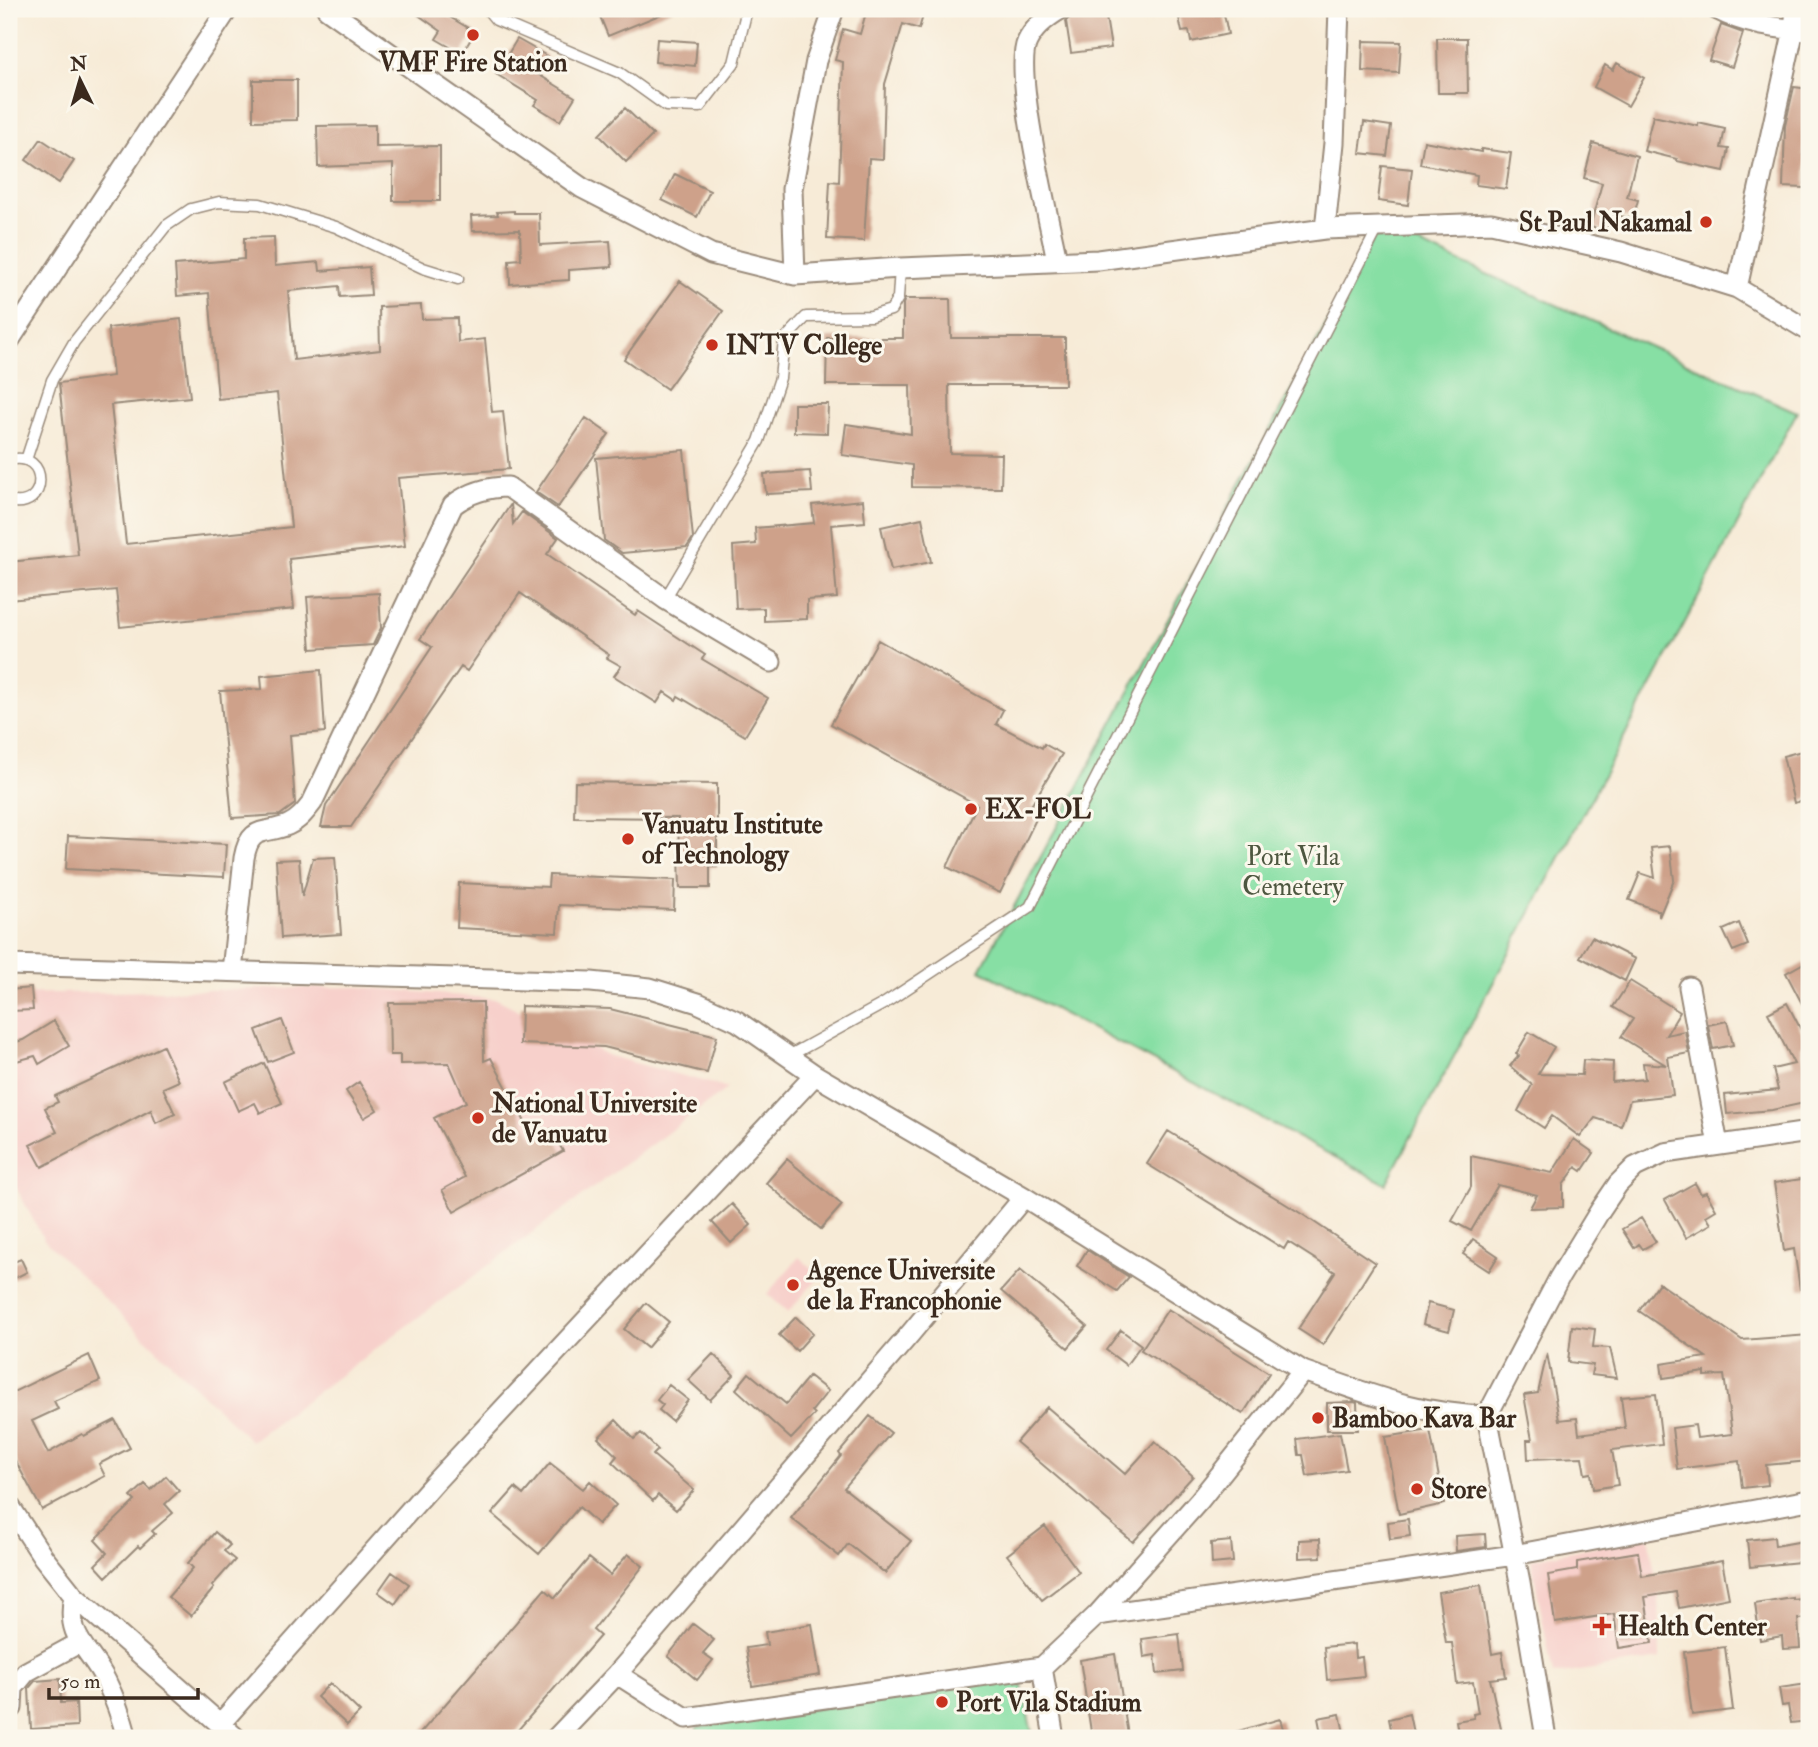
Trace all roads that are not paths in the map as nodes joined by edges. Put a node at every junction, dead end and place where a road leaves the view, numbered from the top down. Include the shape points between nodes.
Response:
1 (228, 9) edge
2 (327, 9) edge
3 (487, 9) edge
4 (747, 9) edge
5 (834, 9) edge
6 (1061, 9) edge
7 (1339, 9) edge
8 (1716, 9) edge
9 (1796, 9) edge
10 (1801, 30) edge
11 (1379, 226) junction
12 (1325, 229) junction
13 (1057, 260) junction
14 (900, 268) junction
15 (795, 275) junction
16 (458, 279) dead end
17 (1737, 288) junction
18 (1809, 331) edge
19 (9, 341) edge
20 (9, 460) edge
21 (26, 460) junction
22 (9, 501) edge
23 (665, 599) junction
24 (771, 662) dead end
25 (9, 965) edge
26 (232, 971) junction
27 (1689, 987) dead end
28 (787, 1057) junction
29 (815, 1075) junction
30 (1809, 1132) edge
31 (1718, 1145) junction
32 (1024, 1197) junction
33 (1303, 1371) junction
34 (1487, 1416) junction
35 (1809, 1500) edge
36 (9, 1505) edge
37 (1514, 1555) junction
38 (74, 1596) junction
39 (1097, 1615) junction
40 (79, 1643) junction
41 (1042, 1667) junction
42 (617, 1674) junction
43 (12, 1708) dead end
44 (220, 1724) junction
45 (127, 1738) edge
46 (236, 1738) edge
47 (556, 1738) edge
48 (1054, 1738) edge
49 (1546, 1738) edge

1 - 19 street
2 - 15 street via 582,188 711,254
3 - 4 lane via 496,20 620,73 666,106 701,107 734,63
5 - 15 street via 816,61 792,189
6 - 13 street via 1044,19 1026,43 1024,73
7 - 12 street via 1334,143
8 - 10 street via 1758,25
9 - 10 street
10 - 17 street
11 - 12 street
11 - 17 street via 1491,223 1621,252
11 - 28 lane via 1030,907 885,1003
12 - 13 street via 1098,260
13 - 14 street
14 - 15 street
14 - 23 lane via 898,298 891,310 871,316 806,317 783,340 780,377 759,441
16 - 21 lane via 423,268 336,227 271,206 219,202 191,209 166,226 74,342 52,380
17 - 18 street
20 - 21 lane
21 - 22 lane via 38,471 40,486 24,502
23 - 24 street
23 - 26 street via 508,487 479,491 453,505 312,803 297,820 263,830 248,845
25 - 26 street
26 - 28 street via 590,982 650,988 737,1021
27 - 31 street
28 - 29 street
29 - 32 street
29 - 44 street via 436,1481
30 - 31 street
31 - 34 street via 1665,1153 1635,1167 1618,1184 1559,1278
32 - 33 street
32 - 42 street
33 - 34 street via 1405,1406
33 - 39 street via 1199,1501
34 - 37 street
35 - 37 street
36 - 38 street
37 - 39 street
37 - 49 street
38 - 40 street via 70,1613
38 - 44 street
39 - 41 street
40 - 43 street via 26,1672 13,1688
40 - 45 street via 105,1679
41 - 42 street via 686,1718
41 - 48 street
42 - 47 street
44 - 46 street

